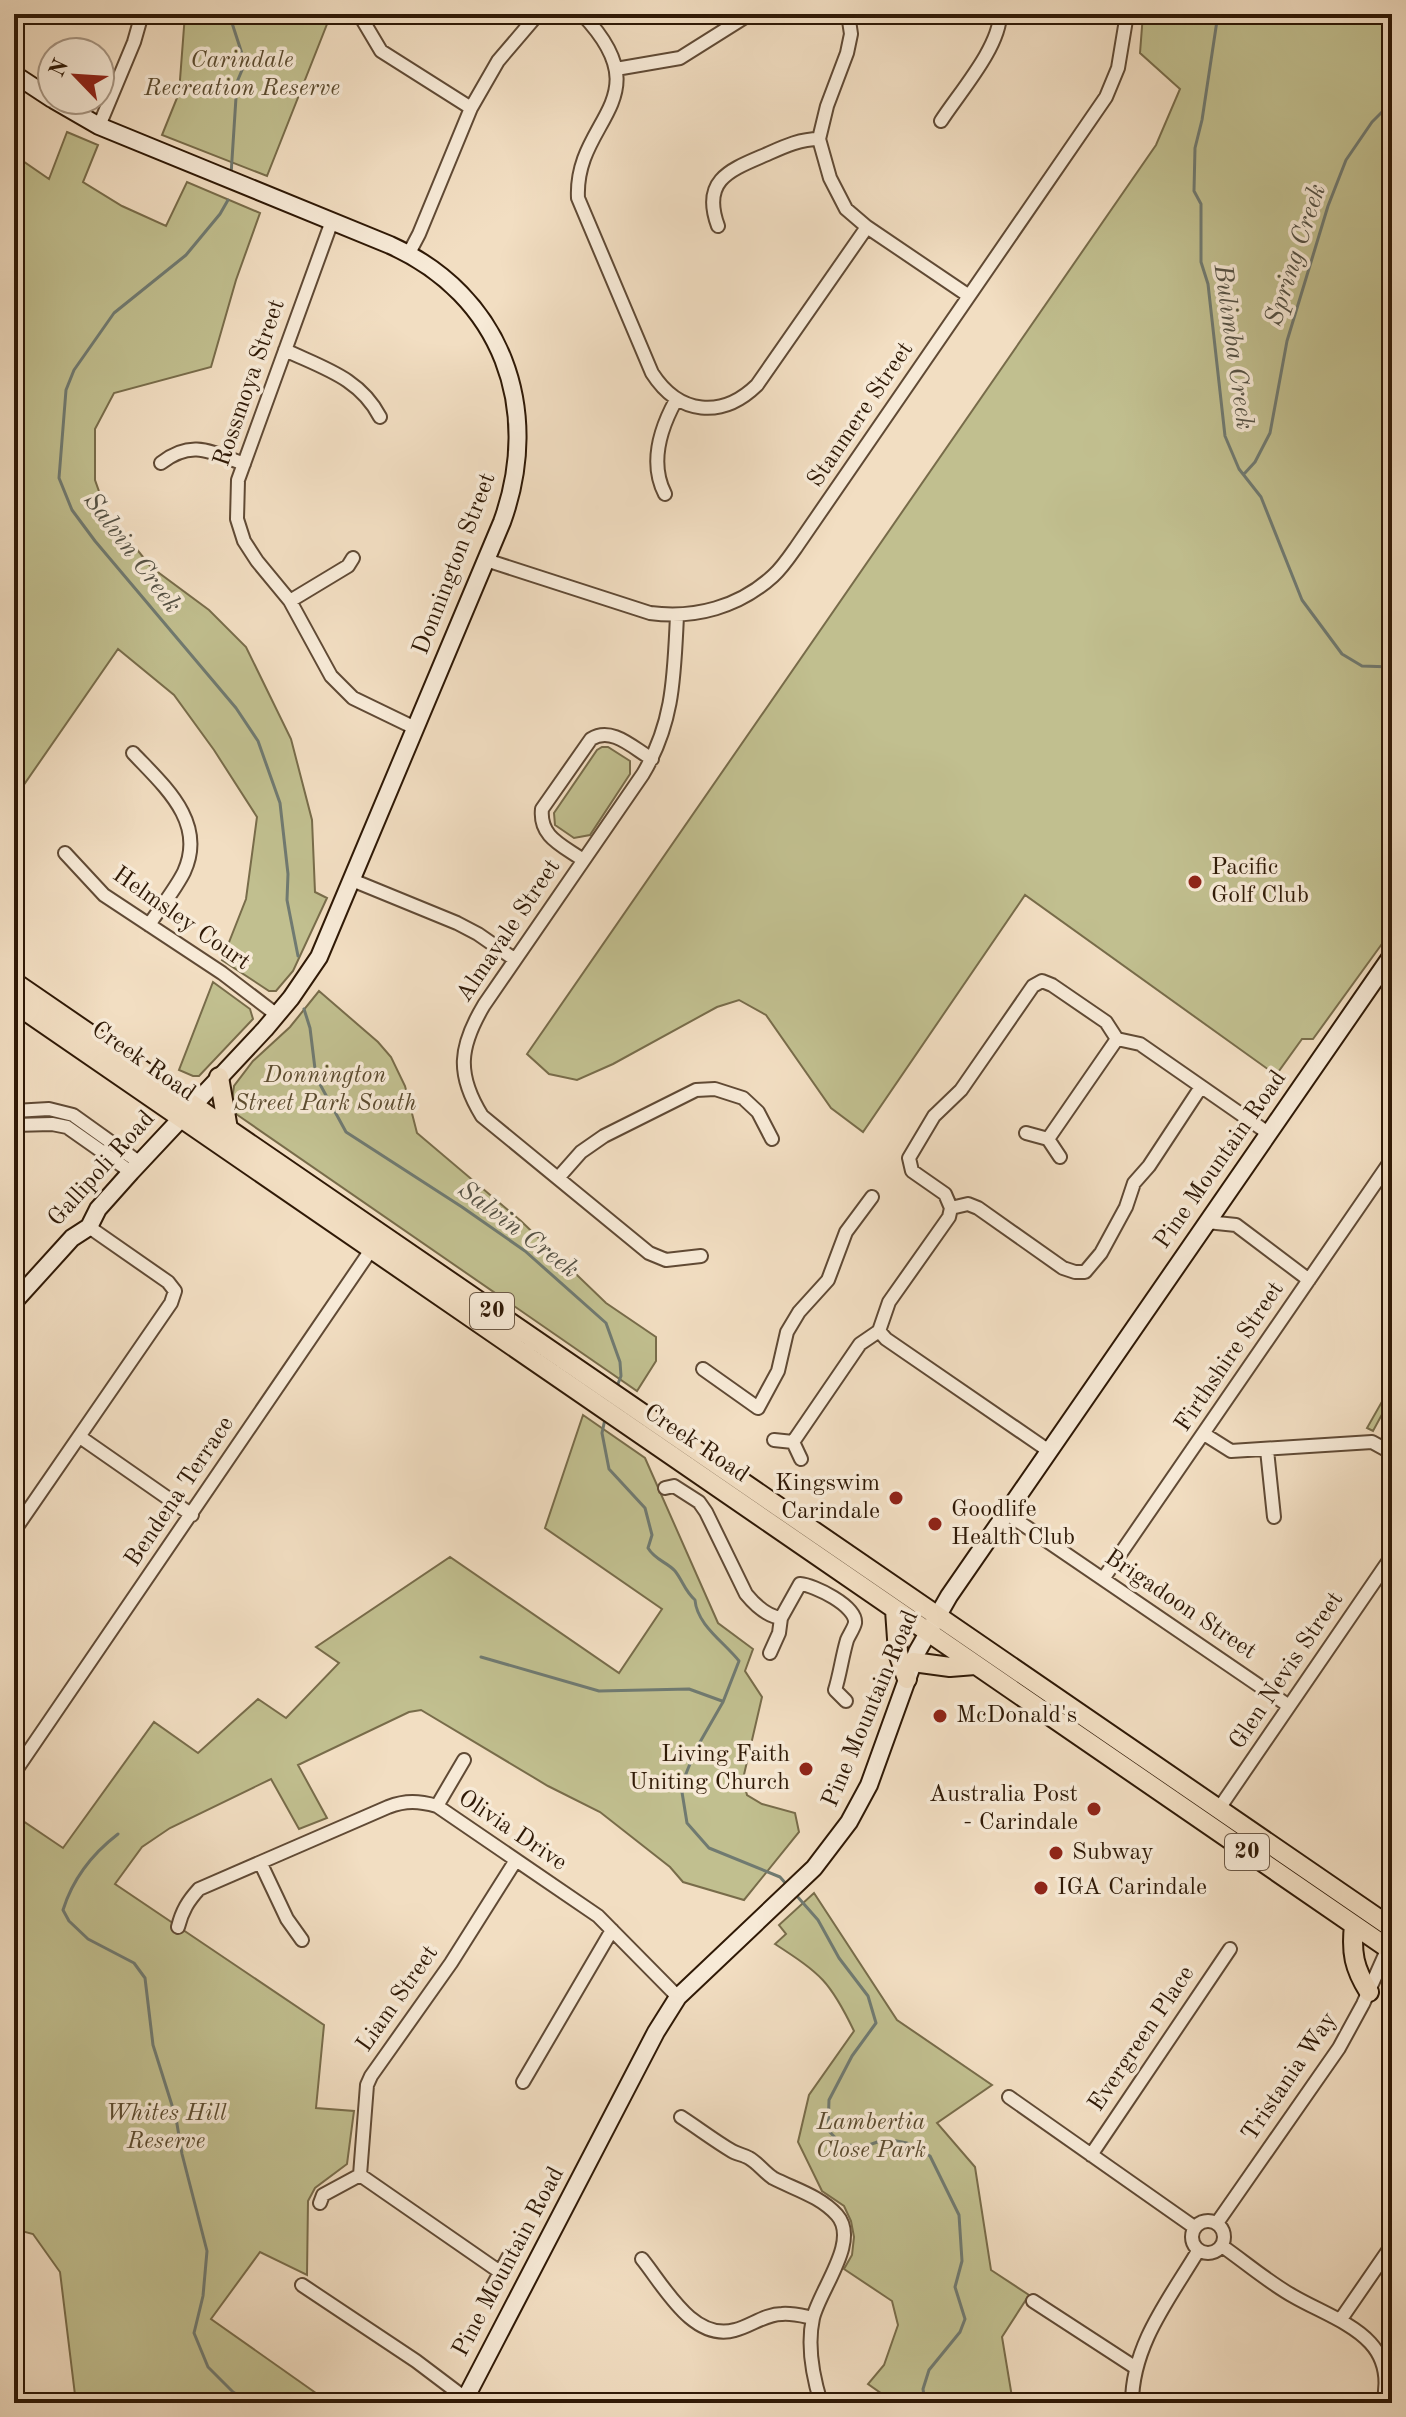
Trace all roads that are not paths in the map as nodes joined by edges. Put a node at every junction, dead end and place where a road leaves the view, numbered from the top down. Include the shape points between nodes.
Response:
1 (142, 14) edge
2 (359, 14) edge
3 (538, 14) edge
4 (582, 14) edge
5 (750, 14) edge
6 (848, 14) edge
7 (1000, 14) edge
8 (1127, 14) edge
9 (616, 69) junction
10 (15, 76) edge
11 (36, 89) edge
12 (471, 108) junction
13 (82, 116) edge
14 (941, 121) dead end
15 (99, 126) junction
16 (819, 139) junction
17 (332, 221) junction
18 (718, 226) dead end
19 (867, 227) junction
20 (409, 253) junction
21 (969, 296) junction
22 (285, 350) junction
23 (676, 400) junction
24 (380, 417) dead end
25 (161, 463) dead end
26 (244, 464) junction
27 (665, 494) dead end
28 (353, 558) dead end
29 (486, 560) junction
30 (290, 601) junction
31 (677, 616) junction
32 (415, 728) junction
33 (133, 753) dead end
34 (652, 759) junction
35 (65, 853) dead end
36 (583, 860) junction
37 (352, 880) junction
38 (149, 925) junction
39 (1392, 955) edge
40 (514, 959) junction
41 (14, 982) edge
42 (14, 1003) edge
43 (277, 1015) junction
44 (1117, 1039) junction
45 (219, 1077) junction
46 (1201, 1087) junction
47 (14, 1111) edge
48 (187, 1111) junction
49 (70, 1121) junction
50 (14, 1125) edge
51 (228, 1129) junction
52 (1026, 1133) dead end
53 (1268, 1133) junction
54 (772, 1139) dead end
55 (1048, 1139) junction
56 (1060, 1157) dead end
57 (1392, 1159) edge
58 (135, 1168) junction
59 (558, 1178) junction
60 (872, 1197) dead end
61 (1223, 1198) junction
62 (951, 1208) junction
63 (1207, 1222) junction
64 (1236, 1225) junction
65 (89, 1227) junction
66 (377, 1242) junction
67 (701, 1256) dead end
68 (1309, 1280) junction
69 (14, 1302) edge
70 (879, 1331) junction
71 (703, 1369) dead end
72 (599, 1396) junction
73 (1204, 1434) junction
74 (80, 1437) junction
75 (774, 1440) dead end
76 (793, 1442) junction
77 (1267, 1450) junction
78 (1049, 1451) junction
79 (1392, 1453) edge
80 (801, 1459) dead end
81 (665, 1488) dead end
82 (1006, 1513) junction
83 (192, 1515) junction
84 (1274, 1517) dead end
85 (14, 1531) edge
86 (1392, 1556) edge
87 (1103, 1579) junction
88 (895, 1610) junction
89 (781, 1618) junction
90 (932, 1624) junction
91 (770, 1653) dead end
92 (975, 1665) junction
93 (910, 1670) junction
94 (846, 1701) dead end
95 (1289, 1706) junction
96 (464, 1760) dead end
97 (14, 1773) edge
98 (437, 1806) junction
99 (1218, 1810) junction
100 (516, 1860) junction
101 (261, 1864) junction
102 (1354, 1925) junction
103 (178, 1927) dead end
104 (1392, 1928) edge
105 (612, 1930) junction
106 (302, 1940) dead end
107 (1391, 1947) edge
108 (1230, 1949) dead end
109 (1369, 1992) junction
110 (678, 1997) junction
111 (523, 2082) dead end
112 (1009, 2097) dead end
113 (681, 2117) dead end
114 (1091, 2155) junction
115 (360, 2175) junction
116 (320, 2203) dead end
117 (1217, 2223) junction
118 (1194, 2227) junction
119 (1392, 2245) edge
120 (1222, 2246) junction
121 (1198, 2251) junction
122 (510, 2254) dead end
123 (642, 2259) dead end
124 (500, 2272) junction
125 (302, 2285) dead end
126 (491, 2289) dead end
127 (1033, 2301) dead end
128 (813, 2318) junction
129 (1341, 2319) junction
130 (1136, 2368) junction
131 (464, 2401) edge
132 (821, 2403) edge
133 (1132, 2403) edge
134 (1383, 2403) edge

1 - 15 street
2 - 12 street via 381,51
3 - 12 street via 498,61
4 - 9 street via 603,38
5 - 9 street via 680,58
6 - 16 street via 847,53
7 - 14 street via 994,41
8 - 21 street, Stanmere Street via 1118,68 1106,97
9 - 23 street via 613,102 577,177 578,198 652,373
10 - 11 street, Donnington Street
12 - 20 street
13 - 15 street, Donnington Street
15 - 17 street, Donnington Street
16 - 18 street via 803,139 729,170 714,195
16 - 19 street via 846,209
17 - 20 street, Donnington Street
17 - 22 street, Rossmoya Street
19 - 21 street
19 - 23 street via 747,395 717,408
20 - 29 street, Donnington Street via 466,298 499,348 515,397 518,464
21 - 31 street, Stanmere Street via 774,575 712,610
22 - 24 street via 355,383 371,398
22 - 26 street, Rossmoya Street
23 - 27 street via 656,455
25 - 26 street via 174,453 200,448
26 - 30 street, Rossmoya Street via 236,498 244,541
28 - 30 street
29 - 31 street, Stanmere Street via 650,613
29 - 32 street, Donnington Street
30 - 32 street, Rossmoya Street via 341,687 370,708
31 - 34 street, Almavale Street via 670,705
32 - 37 street, Donnington Street
33 - 38 street via 177,800 189,831 184,871
34 - 36 street, Almavale Street
34 - 36 street via 610,734 600,734 591,739 542,809 546,833
35 - 38 street, Helmsley Court via 90,883
36 - 40 street, Almavale Street
37 - 40 street via 457,923
37 - 43 street, Donnington Street via 319,957
38 - 43 street, Helmsley Court
39 - 53 street, Pine Mountain Road
40 - 59 street, Almavale Street via 471,1026 463,1071 482,1116
41 - 48 main road, Creek Road / 20
42 - 48 main road, Creek Road / 20
43 - 45 street, Donnington Street
44 - 46 street via 1140,1044
44 - 55 street
44 - 62 street via 1106,1022 1052,985 1042,981 1033,986 961,1090 934,1116 909,1158 912,1171 945,1194
45 - 48 street, Donnington Street
45 - 51 main road
46 - 53 street
46 - 62 street via 1134,1183 1101,1253 1085,1272 1063,1268 978,1208
47 - 49 street via 49,1109
48 - 51 main road, Creek Road / 20
48 - 58 street, Gallipoli Road
48 - 66 main road, Creek Road / 20
49 - 50 street
49 - 58 street
51 - 66 main road, Creek Road / 20
52 - 55 street
53 - 61 street, Pine Mountain Road
54 - 59 street via 758,1112 743,1098 715,1089 696,1090 604,1136
55 - 56 street
57 - 68 street, Firthshire Street
58 - 65 street, Gallipoli Road
59 - 67 street, Almavale Street via 649,1253 666,1260
60 - 71 street via 846,1232 828,1280 787,1332 778,1371 758,1408
61 - 63 street, Pine Mountain Road
61 - 64 street
62 - 70 street via 889,1302
63 - 64 street
63 - 78 street, Pine Mountain Road
64 - 68 street
65 - 69 street, Gallipoli Road via 72,1238
65 - 74 street via 175,1291
66 - 72 main road, Creek Road / 20
66 - 83 street, Bendena Terrace
68 - 73 street, Firthshire Street
70 - 76 street via 860,1344
70 - 78 street
72 - 88 main road, Creek Road / 20 via 619,1421
72 - 90 main road, Creek Road / 20 via 623,1401
73 - 77 street via 1231,1451
73 - 87 street, Firthshire Street
74 - 83 street
74 - 85 street
75 - 76 street
76 - 80 street
77 - 79 street via 1372,1442
77 - 84 street
78 - 82 street, Pine Mountain Road
81 - 89 street via 674,1486 699,1502 746,1594 755,1606
82 - 87 street, Brigadoon Street
82 - 90 street, Pine Mountain Road
83 - 97 street, Bendena Terrace
86 - 95 street, Glen Nevis Street
87 - 95 street, Brigadoon Street
88 - 90 main road, Creek Road / 20
88 - 93 main road via 898,1653
89 - 91 street
89 - 94 street via 800,1584 819,1589 850,1611 855,1624 835,1690
90 - 92 main road, Creek Road / 20
90 - 93 street, Pine Mountain Road
90 - 99 main road, Creek Road / 20
92 - 93 main road
92 - 102 main road, Creek Road / 20
93 - 110 street, Pine Mountain Road via 863,1799 849,1822 814,1868
95 - 99 street, Glen Nevis Street
96 - 98 street
98 - 100 street, Olivia Drive
98 - 101 street, Olivia Drive via 403,1801
99 - 104 main road, Creek Road / 20
100 - 105 street, Olivia Drive
100 - 115 street, Liam Street via 371,2076
101 - 103 street, Olivia Drive via 199,1889 181,1913
101 - 106 street
102 - 107 main road, Creek Road / 20
102 - 109 main road via 1355,1971
105 - 110 street, Olivia Drive
105 - 111 street
107 - 109 street, Tristania Way
108 - 114 street, Evergreen Place
109 - 117 street, Tristania Way via 1339,2048
110 - 131 street, Pine Mountain Road
112 - 114 street
113 - 128 street via 839,2217 845,2231 843,2246
114 - 118 street
115 - 116 street via 323,2195
115 - 124 street
117 - 118 street via 1205,2220
117 - 120 street via 1224,2234
118 - 121 street via 1191,2240
119 - 129 street
120 - 121 street via 1211,2253
120 - 129 street via 1292,2296
121 - 130 street via 1154,2324
122 - 124 street
123 - 128 street via 691,2319 705,2328 720,2333 783,2314
124 - 126 street
125 - 131 street via 416,2361
127 - 130 street
128 - 132 street via 812,2368
129 - 134 street via 1374,2346 1385,2367
130 - 133 street

